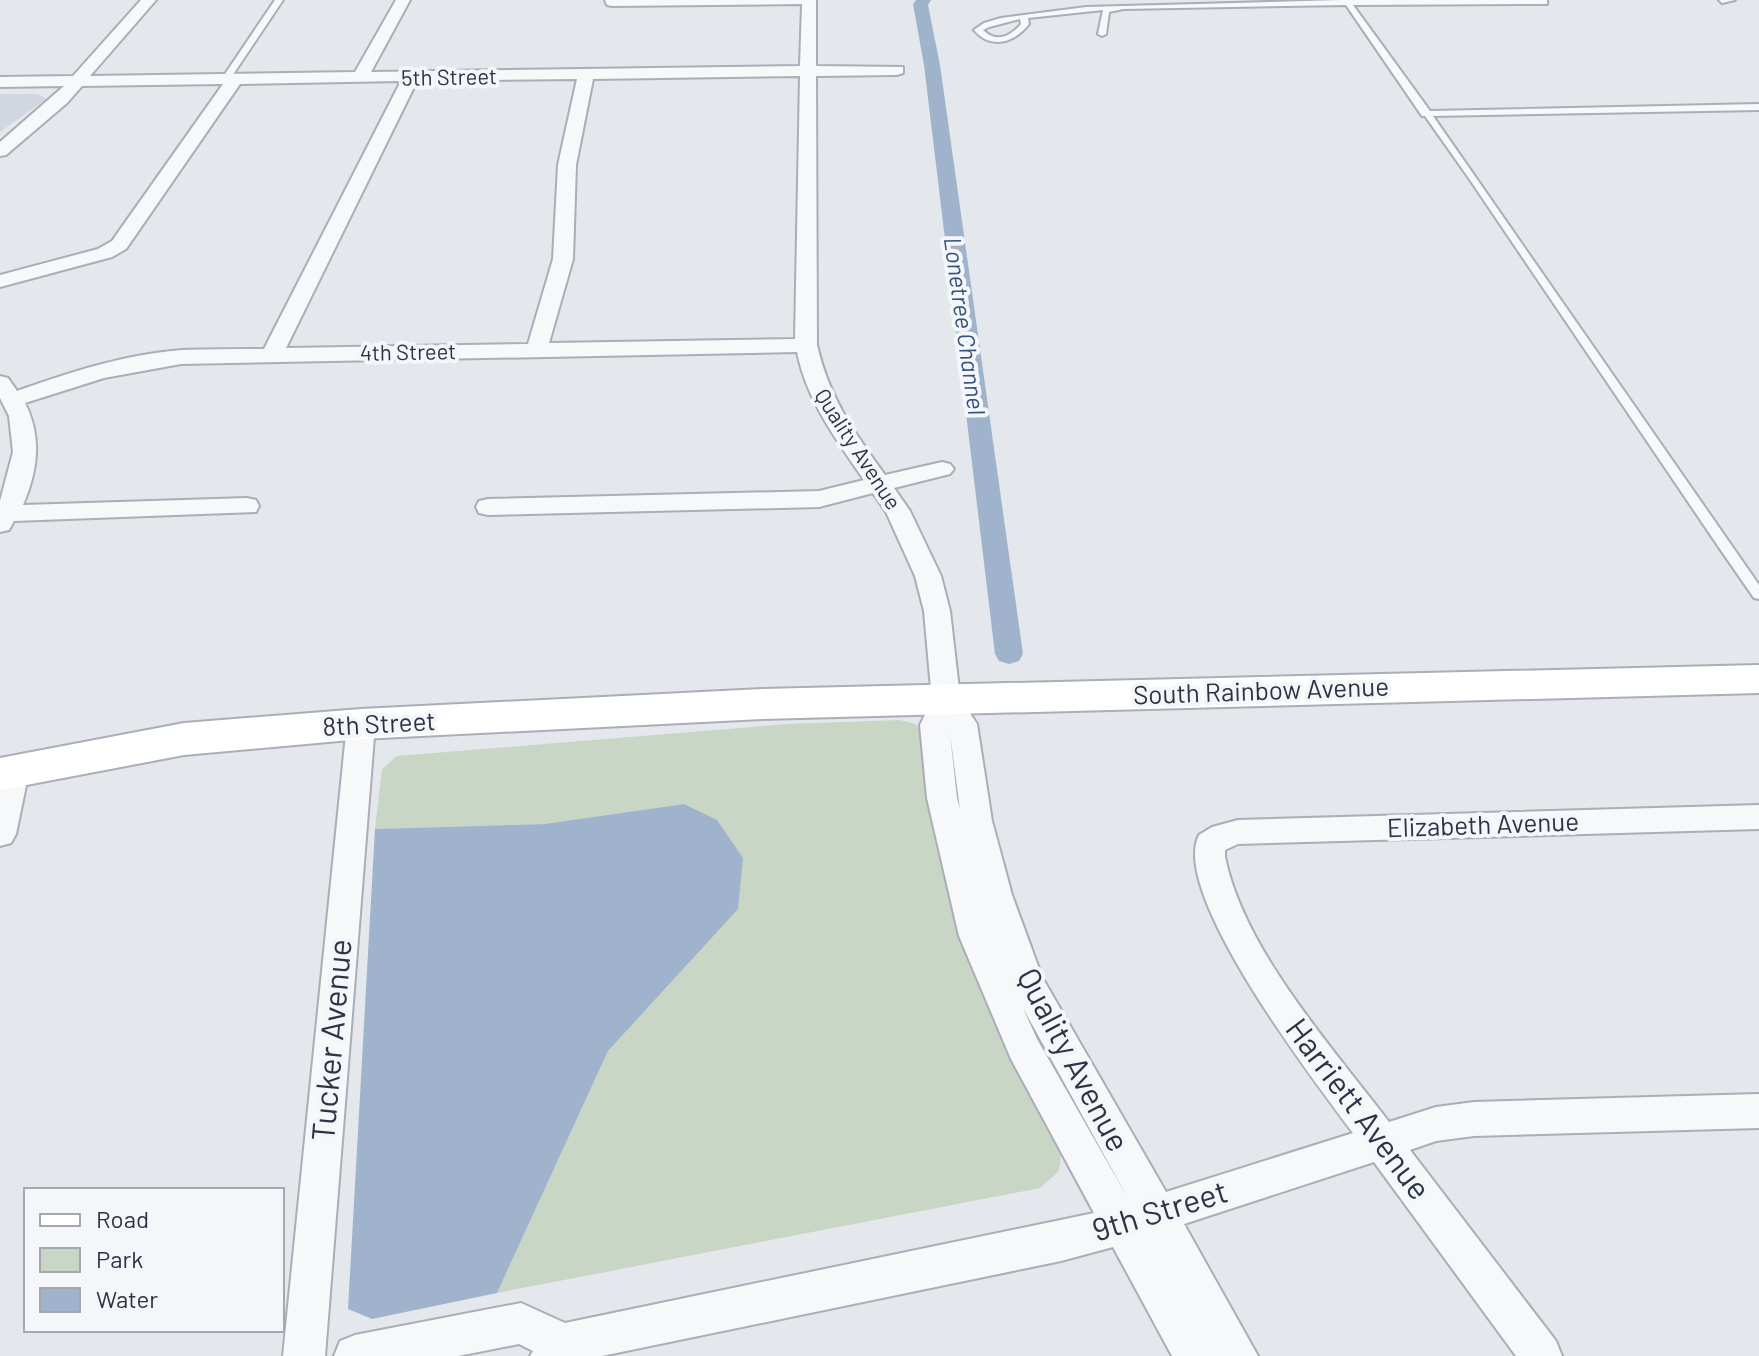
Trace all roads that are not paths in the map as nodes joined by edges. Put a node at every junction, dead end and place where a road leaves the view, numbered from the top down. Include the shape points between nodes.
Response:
1 (149, 0) edge
2 (279, 0) edge
3 (403, 0) edge
4 (809, 0) edge
5 (1731, 0) edge
6 (612, 1) edge
7 (1722, 1) edge
8 (1347, 2) edge
9 (1544, 2) dead end
10 (1116, 8) junction
11 (1024, 18) junction
12 (1102, 34) dead end
13 (897, 70) dead end
14 (807, 71) junction
15 (586, 74) junction
16 (360, 78) junction
17 (411, 78) junction
18 (229, 80) junction
19 (0, 82) edge
20 (76, 83) junction
21 (1759, 107) edge
22 (1425, 114) junction
23 (0, 151) edge
24 (0, 281) edge
25 (806, 345) junction
26 (537, 349) junction
27 (272, 354) junction
28 (7, 391) edge
29 (942, 469) dead end
30 (879, 485) junction
31 (247, 506) dead end
32 (488, 507) dead end
33 (4, 518) edge
34 (1759, 595) edge
35 (1759, 679) edge
36 (946, 700) junction
37 (762, 704) joint
38 (361, 724) junction
39 (7, 773) edge
40 (1759, 817) edge
41 (0, 834) edge
42 (1210, 844) joint
43 (1759, 1111) edge
44 (1382, 1140) junction
45 (1159, 1214) junction
46 (1123, 1225) junction
47 (566, 1349) edge
48 (304, 1356) edge
49 (355, 1356) edge
50 (1195, 1356) edge
51 (1237, 1356) edge
52 (1541, 1356) edge

1 - 20 street
2 - 18 lane
3 - 16 street
4 - 6 street
4 - 14 street, Quality Avenue
5 - 7 lane
8 - 9 lane
8 - 10 lane
8 - 22 lane
10 - 11 lane
10 - 12 lane via 1106,11
11 - 11 lane via 983,24 978,30 988,39 1010,40 1018,36
13 - 14 street, 5th Street
14 - 15 street, 5th Street
14 - 25 street, Quality Avenue
15 - 17 street, 5th Street
15 - 26 street via 567,165 563,259
16 - 17 street, 5th Street
16 - 18 street, 5th Street
17 - 27 street
18 - 20 street, 5th Street
18 - 24 street via 119,245
19 - 20 street, 5th Street
20 - 23 street
21 - 22 lane
22 - 34 lane
25 - 26 street, 4th Street
25 - 30 street, Quality Avenue via 813,377 832,417
26 - 27 street, 4th Street
27 - 28 street, 4th Street via 130,363
28 - 33 street via 25,423 25,456
29 - 30 street
30 - 32 street via 794,501
30 - 36 street, Quality Avenue via 898,511 928,576
31 - 33 street
35 - 36 street, South Rainbow Avenue
36 - 37 street, South Rainbow Avenue
36 - 45 street, Quality Avenue via 963,724 977,821 1027,982
36 - 46 street, Quality Avenue via 934,725 942,798 976,936 1023,1048
37 - 38 street, 8th Street
38 - 39 street, 8th Street via 184,739
38 - 48 street, Tucker Avenue
39 - 41 street
40 - 42 street, Elizabeth Avenue via 1238,832
42 - 44 street, Harriett Avenue via 1212,872 1230,915 1275,999
43 - 44 street, 9th Street via 1474,1119
44 - 45 street, 9th Street
44 - 52 street, Harriett Avenue
45 - 46 street, 9th Street
45 - 51 street, Quality Avenue
46 - 47 street, 9th Street
46 - 50 street, Quality Avenue
47 - 49 street, 9th Street via 521,1323

